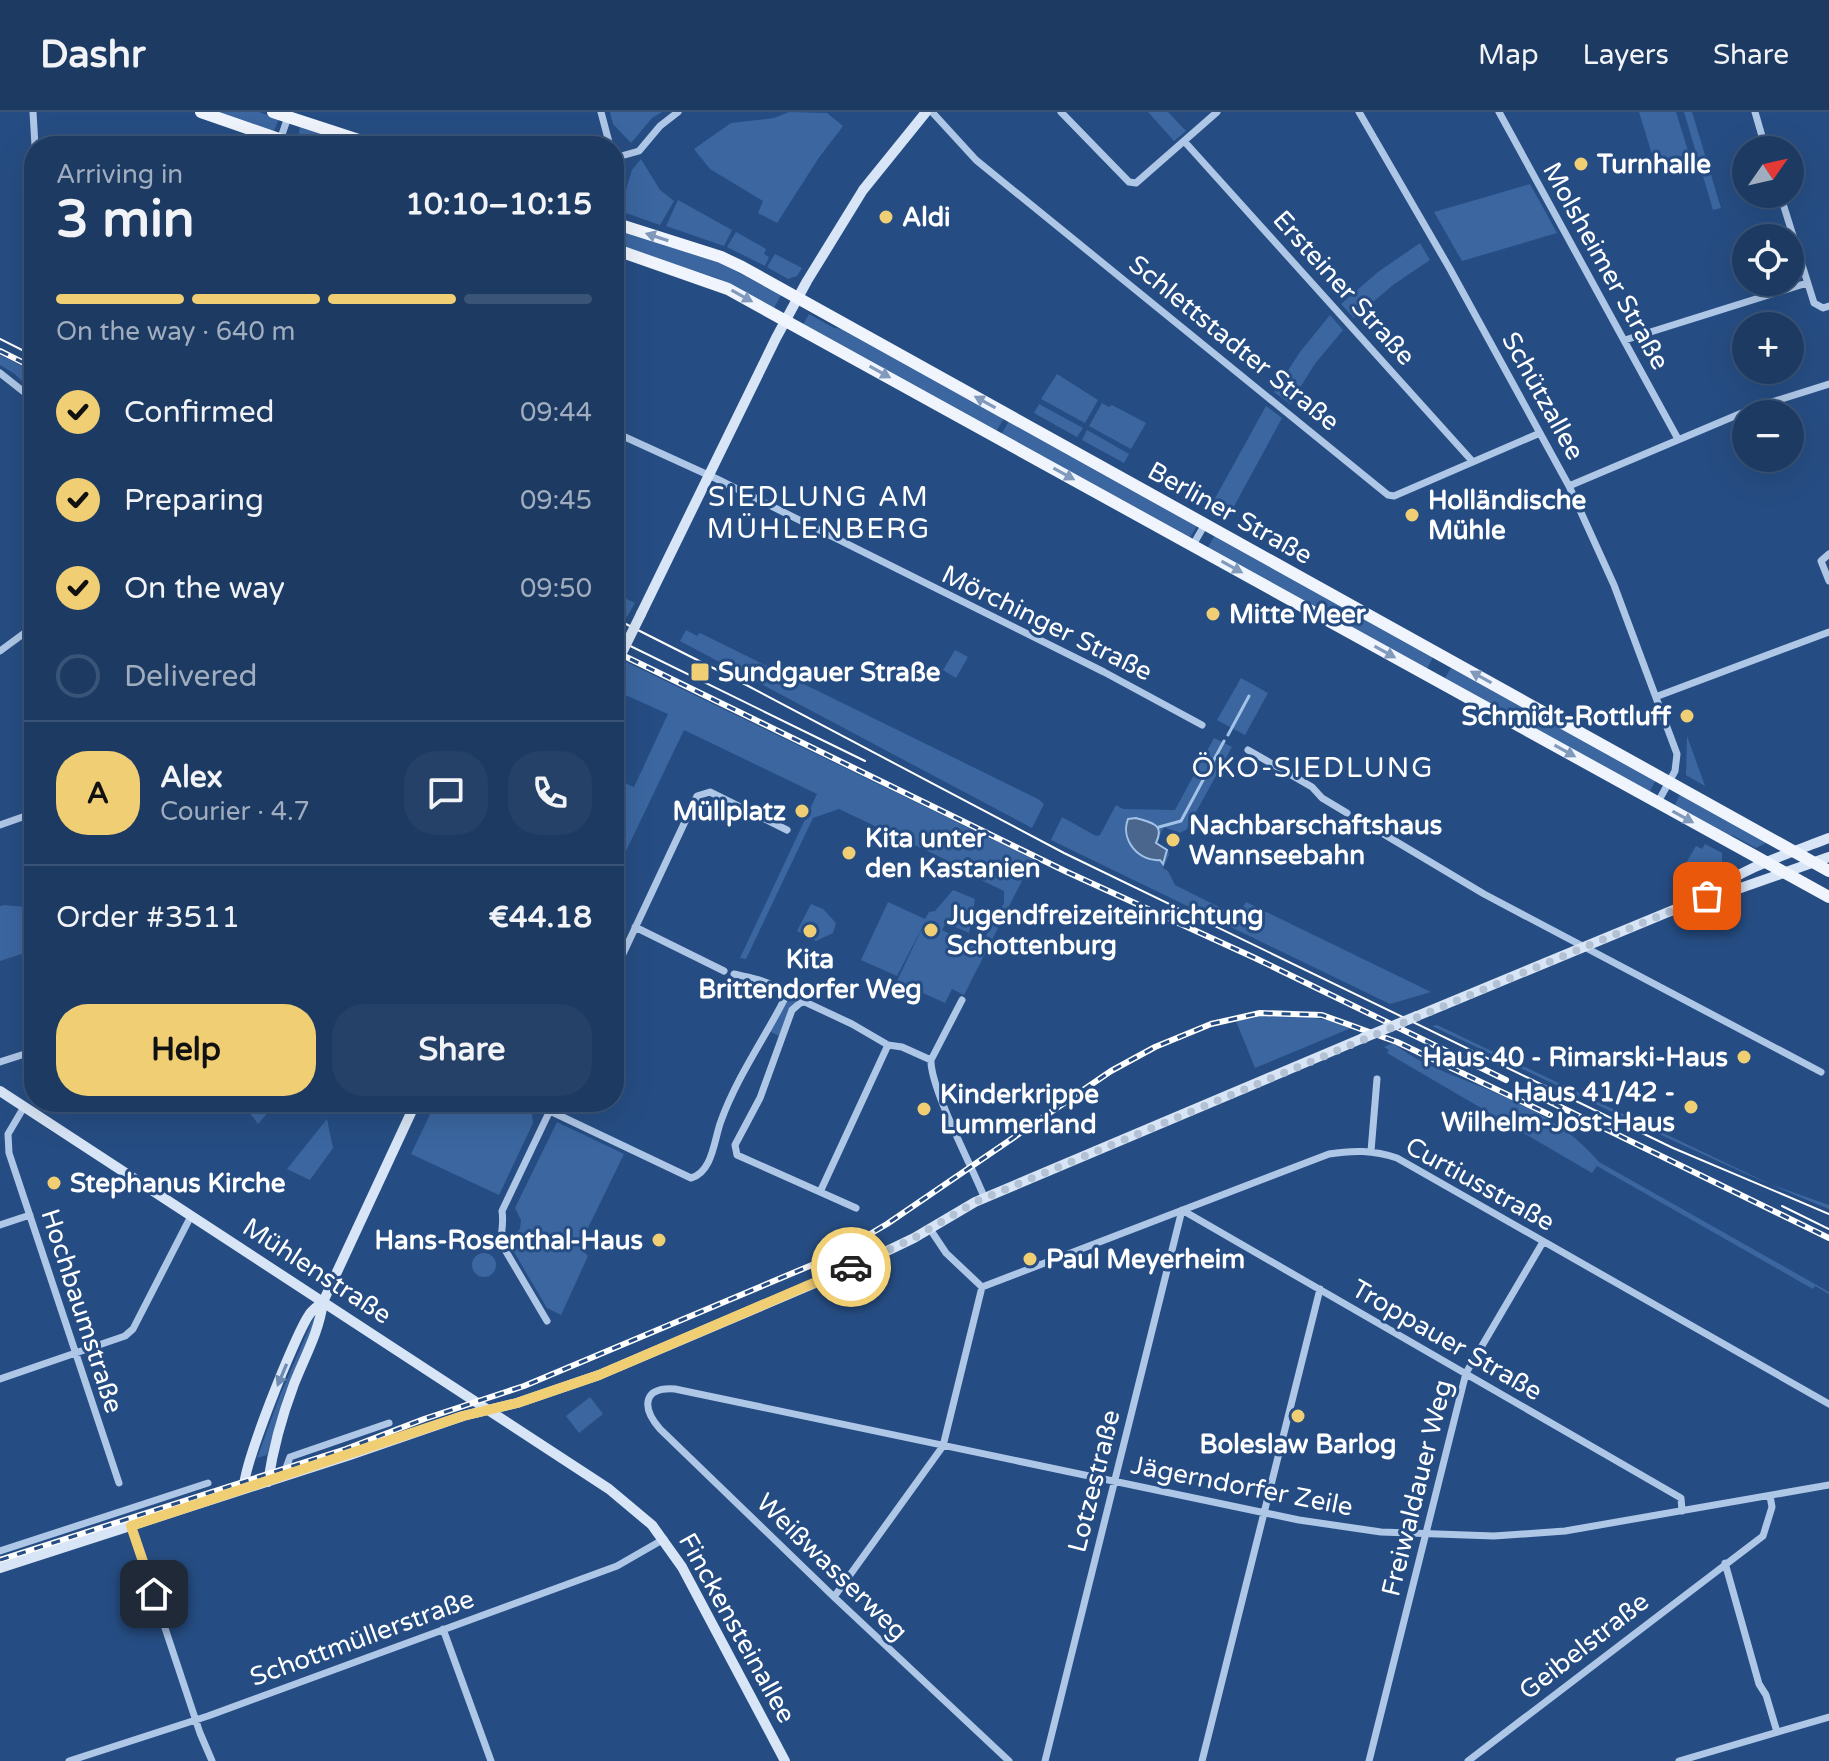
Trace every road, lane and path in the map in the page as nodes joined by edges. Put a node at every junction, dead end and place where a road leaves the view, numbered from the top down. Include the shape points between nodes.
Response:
1 (33, 112) edge
2 (201, 112) edge
3 (273, 112) edge
4 (601, 112) edge
5 (678, 112) edge
6 (929, 112) edge
7 (1061, 112) edge
8 (1217, 112) edge
9 (1359, 112) edge
10 (1499, 112) edge
11 (1755, 112) edge
12 (288, 117) junction
13 (34, 136) edge
14 (261, 136) edge
15 (281, 136) edge
16 (346, 136) edge
17 (607, 136) edge
18 (1762, 136) edge
19 (1184, 141) junction
20 (624, 155) edge
21 (1784, 208) edge
22 (624, 226) edge
23 (624, 252) edge
24 (1807, 283) junction
25 (797, 298) junction
26 (1829, 306) edge
27 (785, 320) junction
28 (1625, 340) junction
29 (0, 373) edge
30 (1829, 384) edge
31 (24, 392) edge
32 (1540, 433) junction
33 (624, 437) edge
34 (1678, 439) junction
35 (1473, 462) junction
36 (709, 475) junction
37 (1569, 486) junction
38 (1205, 524) junction
39 (1193, 545) junction
40 (1825, 556) edge
41 (1829, 581) edge
42 (1829, 632) edge
43 (24, 633) edge
44 (624, 649) edge
45 (0, 651) edge
46 (1658, 696) junction
47 (1202, 725) dead end
48 (1248, 750) dead end
49 (1670, 781) junction
50 (1658, 802) junction
51 (1347, 813) dead end
52 (24, 817) edge
53 (1360, 820) dead end
54 (0, 825) edge
55 (787, 830) dead end
56 (1829, 838) edge
57 (1796, 852) junction
58 (1829, 857) edge
59 (1767, 863) junction
60 (1815, 863) junction
61 (1829, 871) edge
62 (1786, 873) junction
63 (1707, 896) junction
64 (1829, 897) edge
65 (635, 927) junction
66 (1586, 947) junction
67 (624, 951) edge
68 (724, 971) dead end
69 (734, 974) dead end
70 (962, 1000) dead end
71 (888, 1045) junction
72 (24, 1054) edge
73 (931, 1060) junction
74 (0, 1062) edge
75 (1821, 1072) dead end
76 (1377, 1079) dead end
77 (0, 1091) edge
78 (24, 1107) joint
79 (32, 1112) edge
80 (411, 1112) edge
81 (550, 1112) edge
82 (552, 1112) edge
83 (1371, 1151) junction
84 (820, 1192) junction
85 (985, 1199) junction
86 (856, 1208) dead end
87 (1182, 1210) junction
88 (30, 1215) junction
89 (191, 1216) junction
90 (0, 1225) edge
91 (930, 1229) junction
92 (1543, 1242) junction
93 (982, 1287) junction
94 (1320, 1289) junction
95 (323, 1302) junction
96 (547, 1321) dead end
97 (76, 1354) junction
98 (1466, 1373) junction
99 (0, 1379) edge
100 (654, 1392) joint
101 (1829, 1404) edge
102 (489, 1409) junction
103 (389, 1423) dead end
104 (943, 1446) junction
105 (287, 1475) junction
106 (1114, 1481) junction
107 (268, 1482) junction
108 (119, 1483) dead end
109 (208, 1483) dead end
110 (1829, 1485) edge
111 (244, 1489) junction
112 (1770, 1496) junction
113 (166, 1497) junction
114 (1682, 1511) junction
115 (1263, 1512) junction
116 (171, 1513) junction
117 (97, 1519) junction
118 (131, 1526) junction
119 (1425, 1535) junction
120 (102, 1536) junction
121 (664, 1539) junction
122 (0, 1551) edge
123 (1725, 1563) junction
124 (0, 1568) edge
125 (834, 1597) junction
126 (443, 1629) junction
127 (1829, 1717) edge
128 (195, 1720) junction
129 (1777, 1732) junction
130 (69, 1761) edge
131 (212, 1761) edge
132 (491, 1761) edge
133 (785, 1761) edge
134 (1009, 1761) edge
135 (1045, 1761) edge
136 (1202, 1761) edge
137 (1369, 1761) edge
138 (1468, 1761) edge
139 (1679, 1761) edge

1 - 13 street
2 - 14 main road
3 - 12 main road
4 - 17 street
5 - 20 street via 639,151
6 - 25 street via 863,190
6 - 35 street, Schlettstadter Straße via 976,160 1388,495
7 - 19 street via 1129,182 1136,183
8 - 19 street
9 - 32 street, Schützallee
10 - 28 street, Molsheimer Straße
11 - 18 street
12 - 15 street
12 - 16 main road
19 - 35 street, Ersteiner Straße
21 - 24 street
25 -> 22 main road, Berliner Straße via 721,257
23 -> 27 main road, Berliner Straße via 718,284
24 - 26 street via 1814,303
24 - 28 street
25 - 27 street
38 -> 25 main road, Berliner Straße
27 - 36 street
27 -> 39 main road, Berliner Straße
28 - 34 street, Molsheimer Straße
29 - 31 street
30 - 34 street
32 - 35 street, Schlettstadter Straße
32 - 37 street, Schützallee
33 - 36 street, Mörchinger Straße
34 - 37 street
36 - 44 street, bridge
36 - 47 street, Mörchinger Straße
37 - 46 street, Schützallee
38 - 39 street
49 -> 38 main road, Berliner Straße
39 -> 50 main road, Berliner Straße
40 - 41 street
42 - 46 street
43 - 45 street
46 - 49 street, Schützallee via 1677,754
48 - 51 street
49 - 50 street, Schützallee
49 - 57 main road, Berliner Straße
50 -> 59 main road, Berliner Straße
52 - 54 street
53 - 66 street
55 - 65 street via 710,792 697,796
56 - 57 street
57 - 59 street
57 - 60 main road, Berliner Straße
58 - 60 street
59 - 62 main road, Berliner Straße
59 - 63 street
60 - 61 main road, Berliner Straße
60 - 62 street
62 - 63 street
62 - 64 main road, Berliner Straße
63 - 66 street
65 - 67 street
65 - 68 street
66 - 75 street
66 - 85 street, bridge
69 - 82 street via 778,989 784,1000 735,1084 704,1171 691,1178
70 - 73 street
71 - 73 street
71 - 84 street
71 - 84 street via 805,1002 792,1010 734,1151
72 - 74 street
73 - 85 street via 936,1086
76 - 83 street
77 - 78 street, Mühlenstraße
78 - 88 street, Hochbaumstraße via 7,1143
79 - 89 street, Mühlenstraße
80 - 95 street
81 - 96 street via 502,1211 501,1243
83 - 87 street, Curtiusstraße via 1329,1154
83 - 92 street, Curtiusstraße via 1397,1158
84 - 86 street
85 - 91 street
87 - 93 street, Curtiusstraße
87 - 94 street, Troppauer Straße
87 - 106 street, Lotzestraße
88 - 90 street
88 - 97 street, Hochbaumstraße
89 - 95 street, Mühlenstraße
89 - 97 street via 131,1332
91 - 93 street via 946,1253
91 - 102 street via 607,1372
92 - 98 street, Freiwaldauer Weg
92 - 101 street, Curtiusstraße
93 - 104 street
94 - 98 street, Troppauer Straße
94 - 115 street
95 - 102 street, Mühlenstraße
95 - 107 street via 321,1324 285,1409
95 -> 111 street via 309,1314 279,1383
97 - 99 street
97 - 108 street, Hochbaumstraße
98 - 114 street, Troppauer Straße via 1681,1498
98 - 119 street, Freiwaldauer Weg
100 - 104 street, Jägerndorfer Zeile via 679,1390
100 - 125 street, Weißwasserweg via 649,1412 660,1429
102 - 105 street
102 - 121 street, Finckensteinallee via 609,1489
103 - 105 street via 290,1457
104 - 106 street, Jägerndorfer Zeile
104 - 125 street
105 - 107 street
106 - 115 street, Jägerndorfer Zeile
106 - 135 street, Lotzestraße
107 - 111 street
109 - 113 street
110 - 112 street, Jägerndorfer Zeile
111 - 116 street
112 - 114 street, Jägerndorfer Zeile
112 - 123 street, Geibelstraße via 1763,1536
113 - 116 street
113 - 117 street
114 - 119 street, Jägerndorfer Zeile via 1565,1531
115 - 119 street, Jägerndorfer Zeile via 1339,1527
115 - 136 street
116 - 118 street
117 - 120 street
117 - 122 street
118 - 120 street
118 - 128 street
119 - 137 street, Freiwaldauer Weg
120 - 124 street
121 - 126 street, Schottmüllerstraße via 617,1566
121 - 133 street, Finckensteinallee
123 - 129 street
123 - 138 street, Geibelstraße
125 - 134 street, Weißwasserweg
126 - 128 street, Schottmüllerstraße
126 - 132 street
127 - 129 street
128 - 130 street, Schottmüllerstraße
128 - 131 street
129 - 139 street

